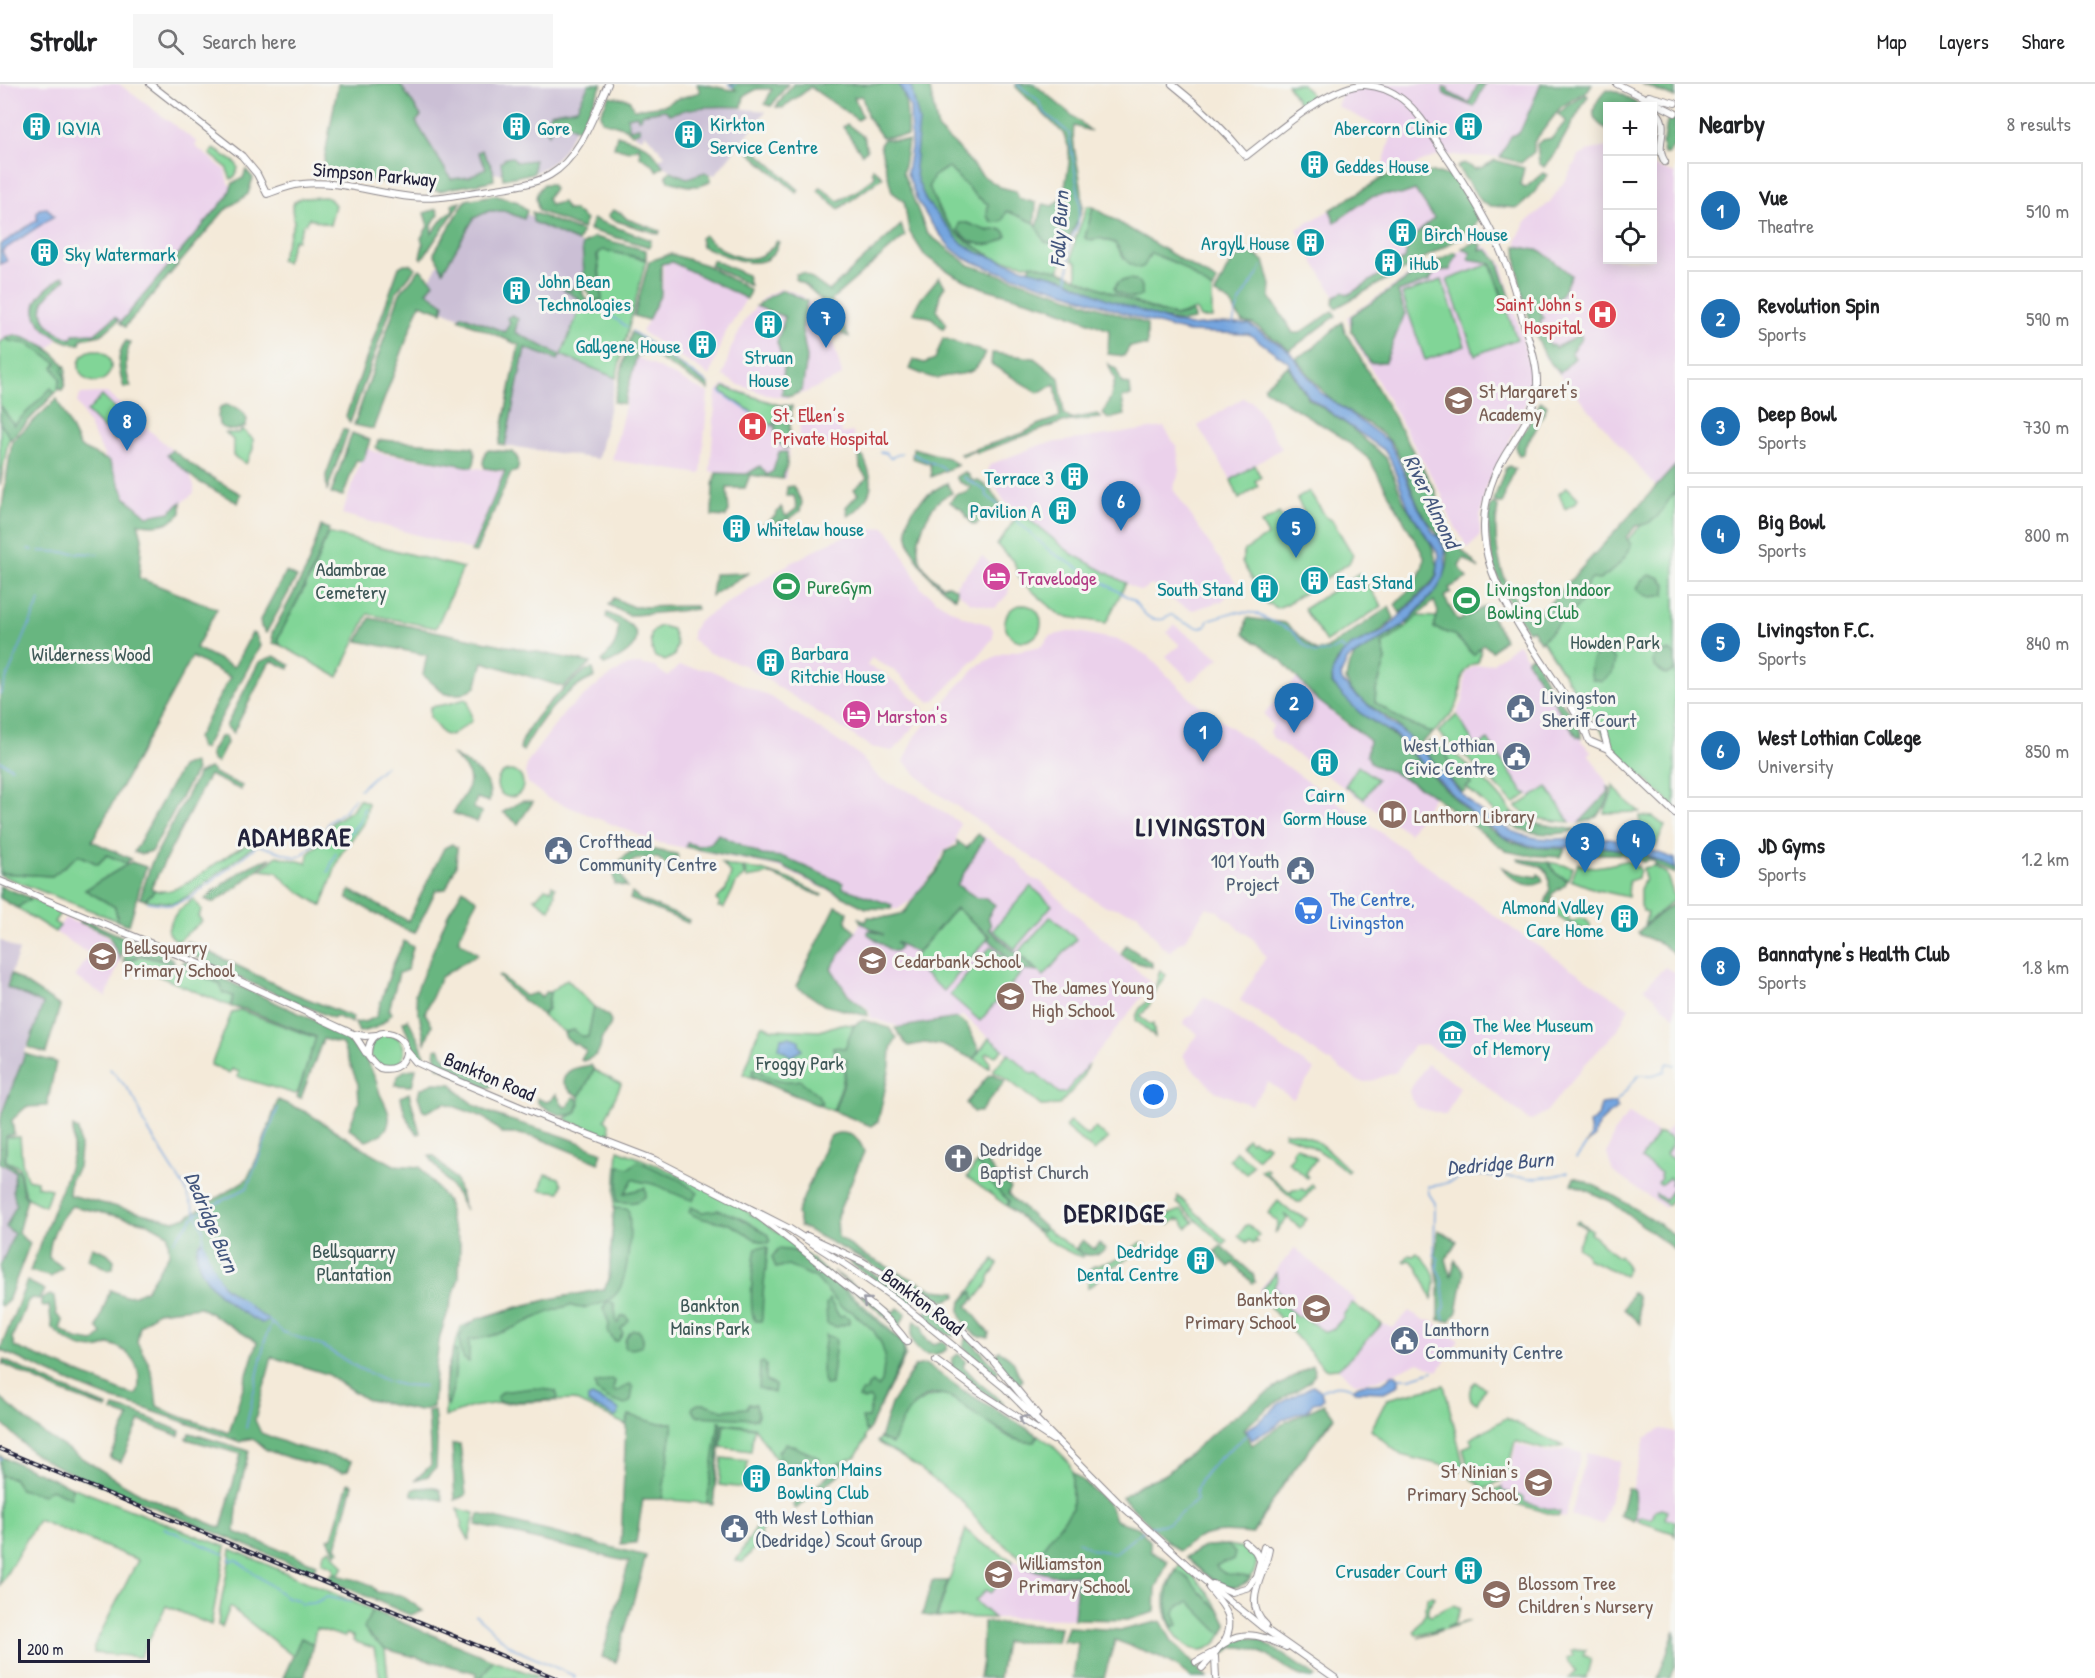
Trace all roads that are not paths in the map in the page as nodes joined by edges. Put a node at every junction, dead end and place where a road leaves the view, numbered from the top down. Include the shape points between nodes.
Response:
1 (150, 84) edge
2 (608, 84) edge
3 (1172, 84) edge
4 (1620, 86) edge
5 (1644, 102) edge
6 (1675, 103) edge
7 (1675, 113) edge
8 (1657, 114) edge
9 (1662, 140) junction
10 (1657, 142) edge
11 (1665, 162) dead end
12 (1590, 731) junction
13 (1602, 742) junction
14 (1675, 813) edge
15 (0, 880) edge
16 (353, 1034) junction
17 (377, 1035) junction
18 (406, 1050) junction
19 (368, 1054) junction
20 (416, 1062) junction
21 (400, 1065) junction
22 (734, 1199) junction
23 (790, 1229) junction
24 (936, 1305) dead end
25 (959, 1327) dead end
26 (907, 1342) dead end
27 (936, 1360) dead end
28 (1060, 1442) junction
29 (1070, 1453) junction
30 (1245, 1542) dead end
31 (1260, 1560) junction
32 (1201, 1577) junction
33 (1222, 1645) junction
34 (1288, 1645) junction
35 (1295, 1650) junction
36 (1215, 1654) junction
37 (1196, 1662) dead end
38 (1202, 1668) dead end
39 (1216, 1678) edge
40 (1335, 1678) edge

1 - 2 main road, Simpson Parkway via 242,156 267,194 289,186 317,183 411,197 436,197 535,182 551,175 572,155
3 - 12 main road via 1246,156 1329,95 1366,85 1392,92 1414,109 1433,136 1478,206 1504,259 1536,367 1531,409 1498,466 1487,496 1487,556 1497,586
4 - 5 main road
4 - 6 main road
4 - 7 main road
8 - 9 main road via 1663,122
9 - 10 main road
9 - 11 main road
12 - 13 main road via 1591,743
12 - 13 main road via 1597,727 1603,730
13 - 14 main road
15 - 16 main road via 227,975
16 - 17 main road
16 - 19 main road
17 - 18 main road via 395,1034
17 - 19 main road via 371,1040
18 - 20 main road, Bankton Road
18 - 21 main road
19 - 21 main road via 380,1068
20 - 21 main road, Bankton Road
20 - 22 main road, Bankton Road via 655,1160
22 - 23 main road, Bankton Road
26 -> 22 main road via 858,1295
23 - 24 main road via 862,1262
23 - 28 main road, Bankton Road via 897,1300 968,1356
25 - 28 main road
29 -> 27 main road
28 - 29 main road, Bankton Road
29 - 32 main road, Bankton Road
30 - 31 main road
31 - 32 main road via 1256,1576 1243,1590 1232,1592
31 - 34 main road via 1267,1548 1255,1610 1262,1622
32 - 33 main road via 1230,1618
32 - 34 main road, Bankton Road
33 - 35 main road via 1250,1634
33 - 36 main road
34 - 35 main road, Bankton Road
35 - 40 main road, Bankton Road
36 - 37 main road
36 - 38 main road
36 - 39 main road

